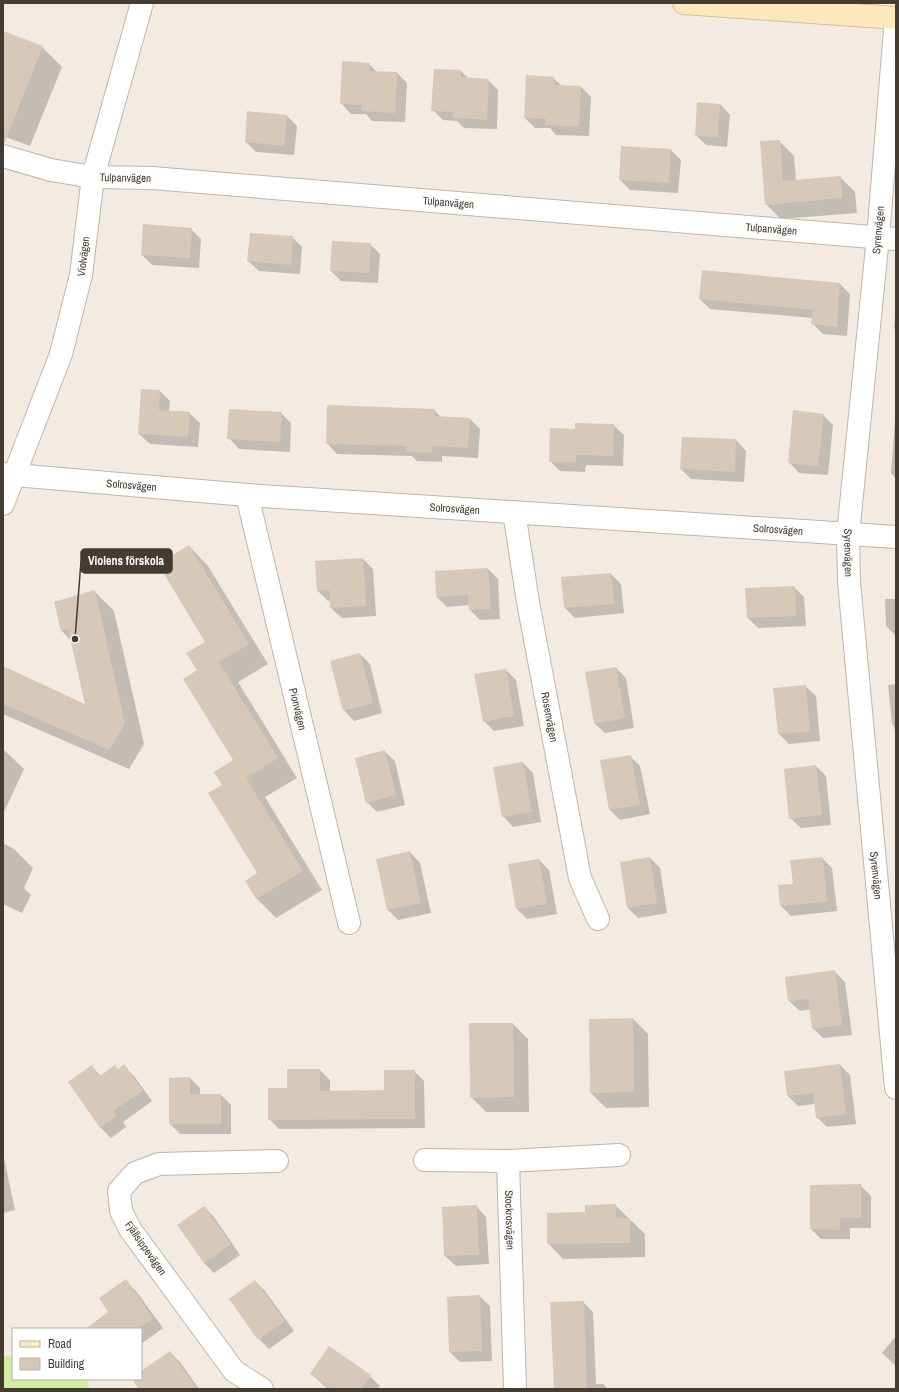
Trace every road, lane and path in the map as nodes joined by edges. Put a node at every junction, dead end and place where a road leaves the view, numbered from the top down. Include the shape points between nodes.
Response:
1 (142, 3) edge
2 (684, 3) edge
3 (896, 18) edge
4 (3, 156) edge
5 (93, 177) junction
6 (887, 238) edge
7 (9, 475) edge
8 (247, 495) junction
9 (3, 504) edge
10 (514, 512) junction
11 (848, 534) junction
12 (896, 537) edge
13 (598, 919) dead end
14 (349, 923) dead end
15 (896, 1088) edge
16 (619, 1155) dead end
17 (425, 1160) dead end
18 (277, 1161) dead end
19 (508, 1161) junction
20 (262, 1389) edge
21 (515, 1389) edge

1 - 5 street, Violvägen
2 - 3 street
3 - 6 street, Syrenvägen
4 - 5 street, Tulpanvägen via 51,170
5 - 6 street, Tulpanvägen via 152,178
5 - 7 street, Violvägen via 81,275 61,354
6 - 11 street, Syrenvägen
7 - 8 street, Solrosvägen
7 - 9 street, Violvägen
8 - 10 street, Solrosvägen
8 - 14 street, Pionvägen
10 - 11 street, Solrosvägen
10 - 13 street, Rosenvägen via 528,602 580,878
11 - 12 street, Solrosvägen
11 - 15 street, Syrenvägen via 848,582
16 - 19 street
17 - 19 street
18 - 20 street, Fjällsippevägen via 159,1164 135,1173 119,1191 121,1211 130,1228 234,1370
19 - 21 street, Stockrosvägen

